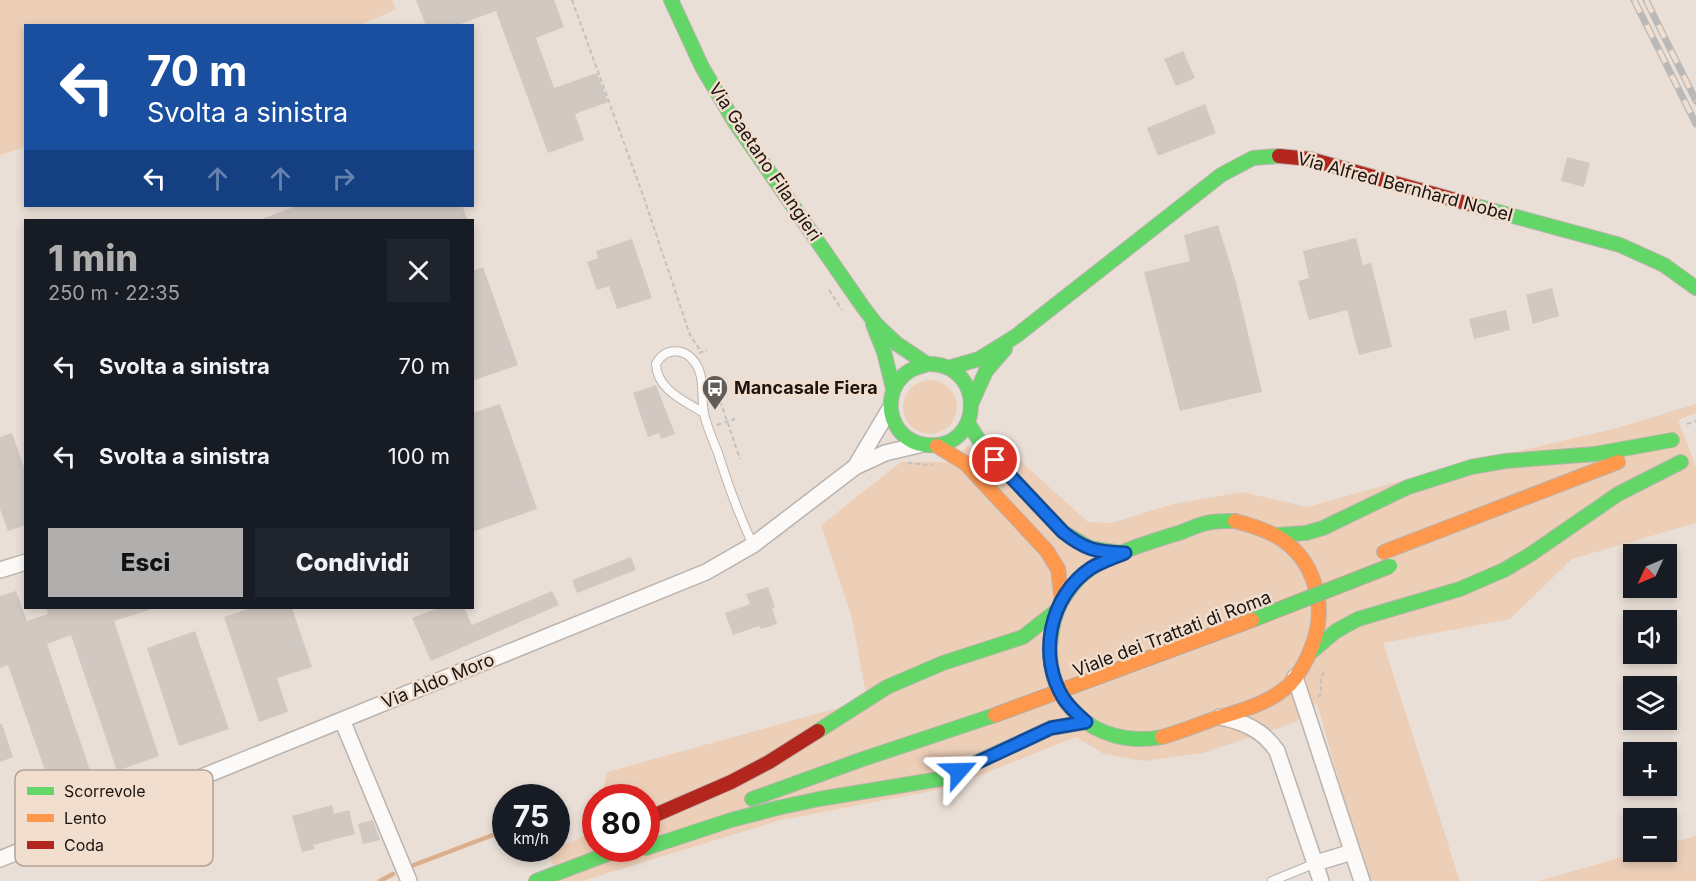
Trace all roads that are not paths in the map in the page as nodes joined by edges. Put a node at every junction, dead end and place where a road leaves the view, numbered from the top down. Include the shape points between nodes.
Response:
1 (671, 0) edge
2 (1696, 288) edge
3 (871, 318) junction
4 (1016, 336) junction
5 (928, 364) junction
6 (948, 368) junction
7 (893, 388) junction
8 (972, 402) junction
9 (889, 410) junction
10 (704, 413) junction
11 (968, 423) junction
12 (919, 445) junction
13 (937, 446) junction
14 (855, 467) junction
15 (1619, 479) dead end
16 (1275, 535) junction
17 (753, 544) junction
18 (1125, 553) junction
19 (1379, 554) dead end
20 (24, 563) edge
21 (1395, 564) dead end
22 (0, 570) edge
23 (1329, 574) dead end
24 (1296, 587) dead end
25 (1059, 606) junction
26 (1142, 646) dead end
27 (1309, 654) junction
28 (1295, 677) junction
29 (993, 709) junction
30 (1220, 717) junction
31 (342, 720) junction
32 (1086, 722) junction
33 (213, 772) edge
34 (735, 797) dead end
35 (713, 805) dead end
36 (660, 813) edge
37 (660, 826) edge
38 (660, 834) edge
39 (660, 843) edge
40 (1352, 852) junction
41 (15, 853) edge
42 (582, 857) edge
43 (582, 858) edge
44 (0, 859) edge
45 (1316, 863) junction
46 (408, 881) edge
47 (522, 881) edge
48 (536, 881) edge
49 (1272, 881) edge
50 (1321, 881) edge
51 (1362, 881) edge

1 - 3 main road, Via Gaetano Filangieri via 724,107
2 - 4 main road, Via Alfred Bernhard Nobel via 1664,265 1620,244 1310,159 1271,155 1245,161 1221,175
3 - 5 main road, Via Gaetano Filangieri via 905,350
3 - 7 main road, Via Gaetano Filangieri
4 - 6 main road, Via Alfred Bernhard Nobel via 979,359
4 - 8 main road, Via Alfred Bernhard Nobel via 986,371
5 - 6 main road
5 - 7 main road via 911,369
6 - 8 main road via 964,382
7 - 9 main road
8 - 11 main road
9 - 12 main road via 895,426
9 - 14 street, Via Aldo Moro
10 - 10 lane via 697,366 686,353 665,353 656,364 660,382
10 - 17 lane via 739,516
11 - 13 main road via 955,438
11 - 18 main road via 984,448 1063,532 1096,551
12 - 13 main road
12 - 14 street, Via Aldo Moro via 885,453
13 - 25 main road via 965,463 1047,551 1061,582
14 - 17 street, Via Aldo Moro
15 - 27 main road via 1687,460 1618,494 1504,570 1460,589 1359,619 1336,631
16 - 18 main road via 1245,523 1211,522
16 - 19 main road via 1323,528 1408,488 1471,467 1595,454 1680,434 1645,452
16 - 27 main road via 1301,556 1317,588 1321,617
17 - 31 street, Via Aldo Moro via 706,572
18 - 25 main road via 1081,576
20 - 22 street
21 - 29 main road, Viale dei Trattati di Roma, bridge via 1257,618
23 - 24 main road
25 - 32 main road via 1050,636 1052,669 1065,700
25 - 36 main road via 1023,637 943,663 887,687 762,765
26 - 29 main road, Viale dei Trattati di Roma
27 - 28 main road
28 - 30 main road via 1274,696
28 - 40 street
29 - 34 main road, Viale dei Trattati di Roma via 857,750
29 - 38 main road, Viale dei Trattati di Roma
30 - 32 main road via 1168,736 1135,741 1112,736
30 - 45 street via 1246,724 1277,751
31 - 33 street, Via Aldo Moro
31 - 46 street
32 - 39 main road via 1051,728 940,779 777,808
35 - 37 main road
40 - 45 street
40 - 51 street
41 - 44 street, Via Aldo Moro
42 - 47 main road
43 - 48 main road
45 - 49 lane
45 - 50 street

